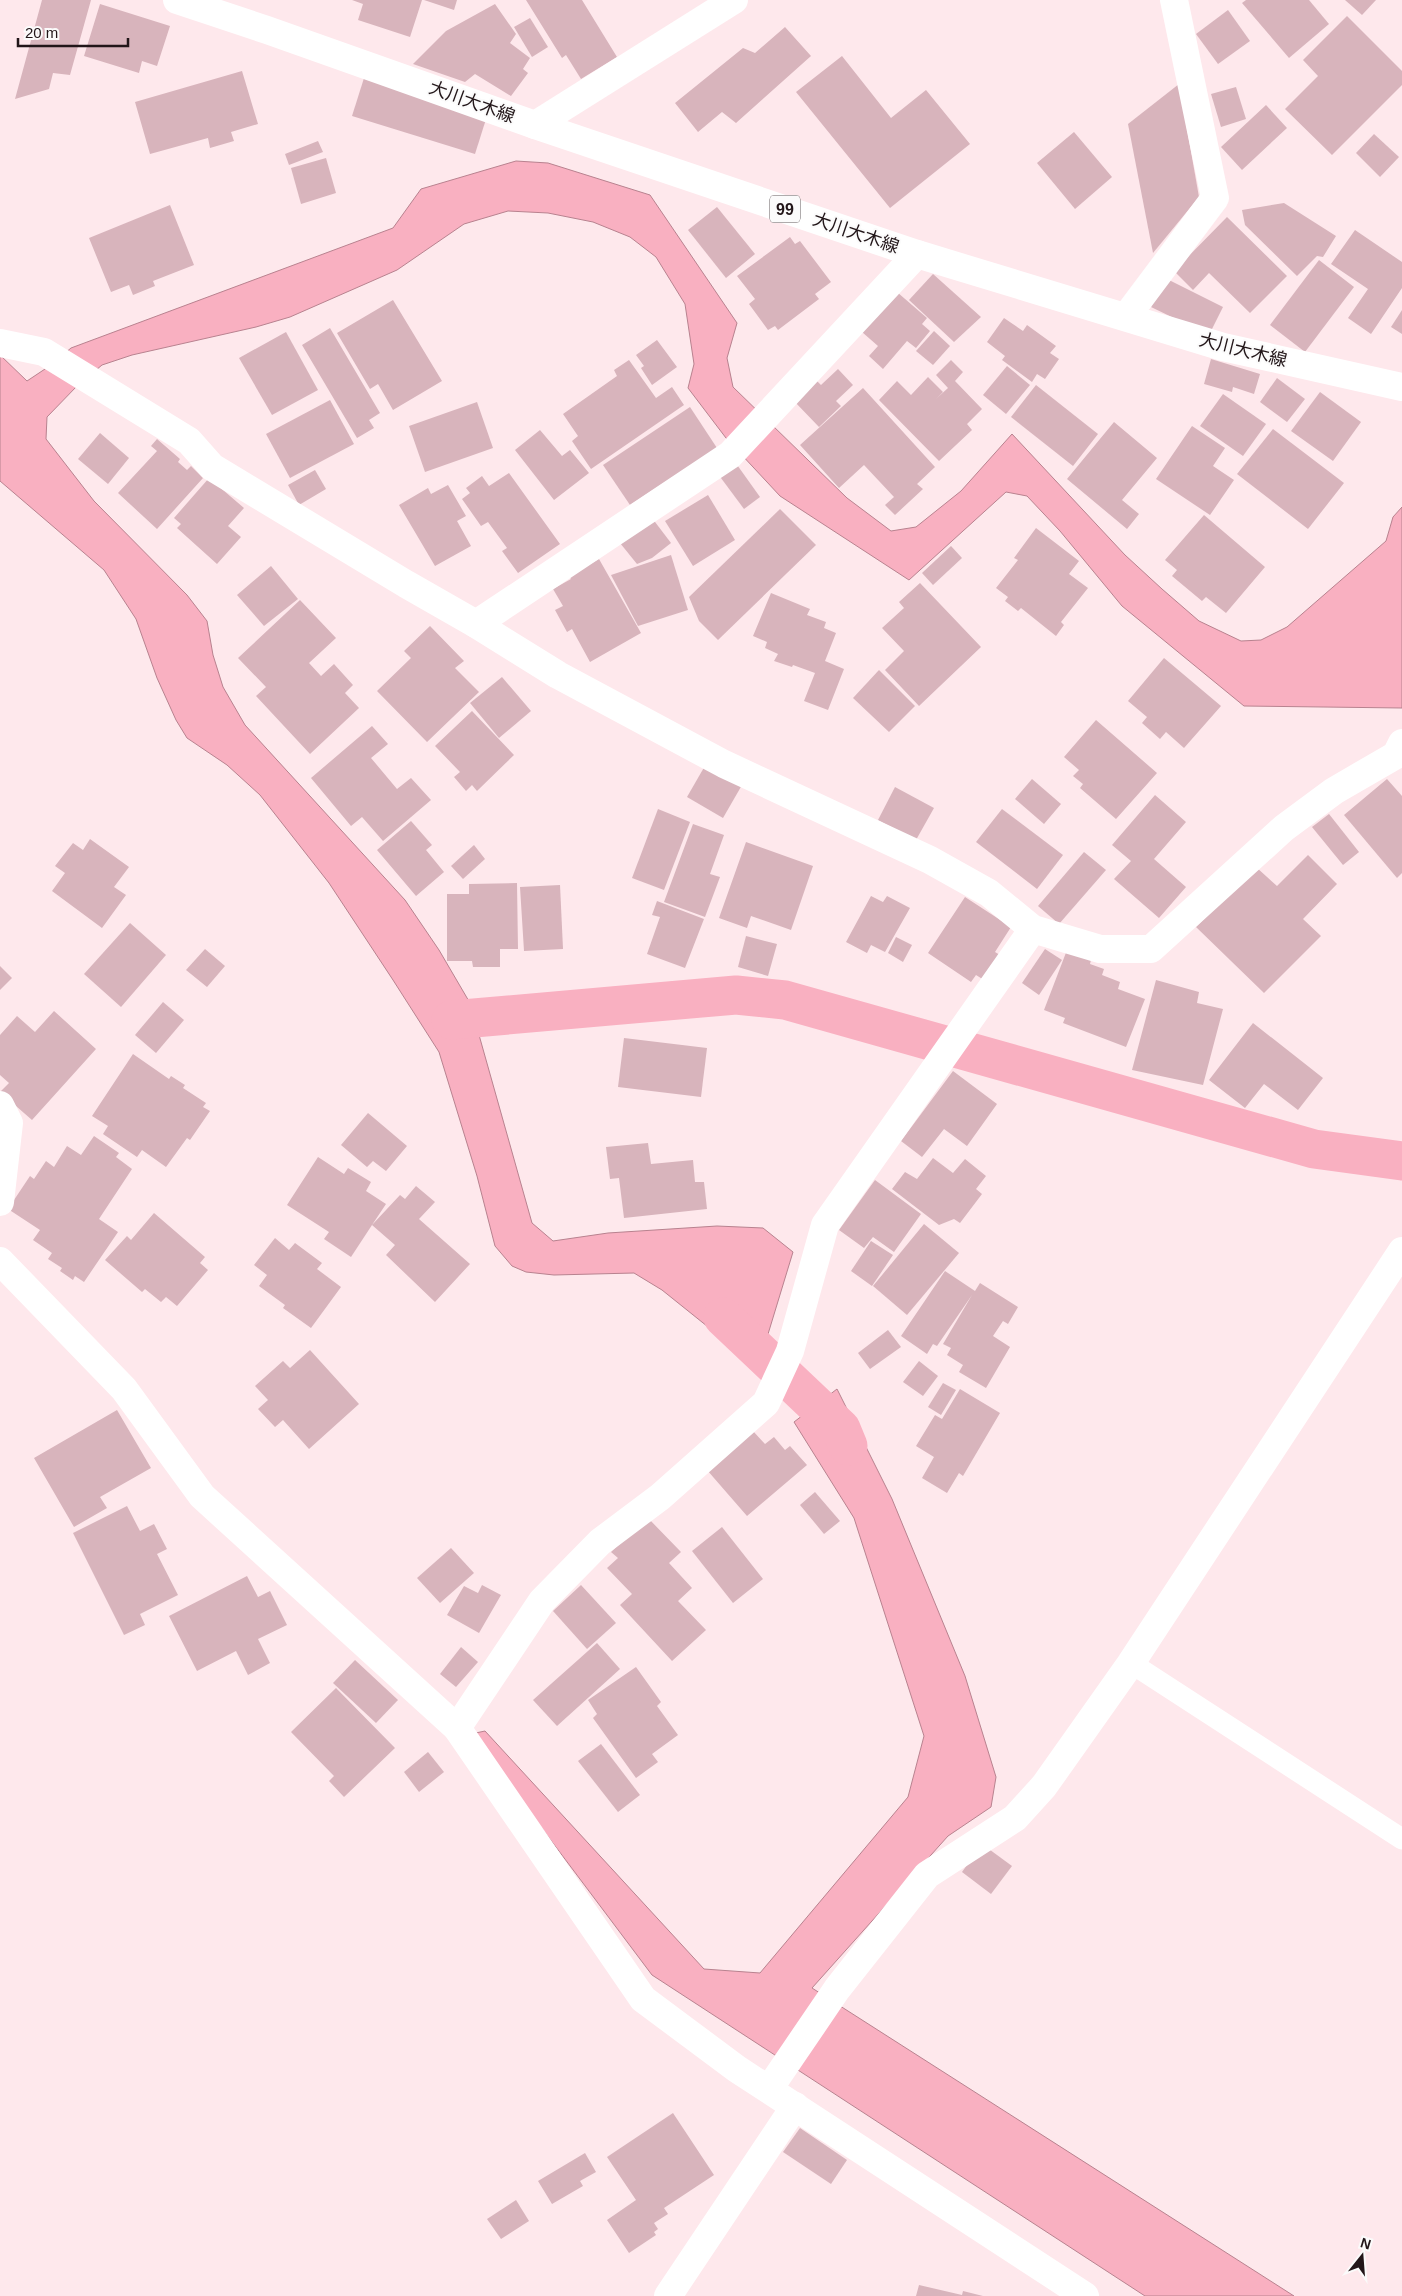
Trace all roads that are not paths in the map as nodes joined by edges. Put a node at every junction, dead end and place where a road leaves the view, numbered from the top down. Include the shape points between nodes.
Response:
1 (176, 0) edge
2 (734, 0) edge
3 (1174, 0) edge
4 (535, 125) junction
5 (917, 254) junction
6 (1126, 317) junction
7 (0, 343) edge
8 (1402, 386) edge
9 (476, 624) junction
10 (1402, 743) edge
11 (1033, 929) junction
12 (0, 1105) edge
13 (0, 1202) edge
14 (1402, 1251) edge
15 (0, 1261) edge
16 (1130, 1663) junction
17 (457, 1728) junction
18 (1402, 1840) edge
19 (769, 2089) junction
20 (795, 2106) junction
21 (668, 2296) edge
22 (1085, 2296) edge

1 - 4 street, 大川大木線 / 99
2 - 4 street
3 - 6 street via 1215,198
4 - 5 street, 大川大木線 / 99
5 - 6 street, 大川大木線 / 99
5 - 9 street via 730,455
6 - 8 street, 大川大木線 / 99 via 1224,347
7 - 9 street via 44,352 189,441 212,467
9 - 11 street via 558,675 708,755 938,864 989,893
10 - 11 street via 1396,755 1334,790 1284,828 1152,949 1100,949
11 - 17 street via 825,1225 790,1351 766,1403 660,1498 600,1542 542,1602
12 - 13 street via 9,1123
14 - 16 street
15 - 17 street via 124,1389 202,1496
16 - 18 lane
16 - 19 street via 1044,1786 1015,1818 926,1875 837,1988
17 - 19 street via 643,1999
19 - 20 street
20 - 21 street
20 - 22 street

